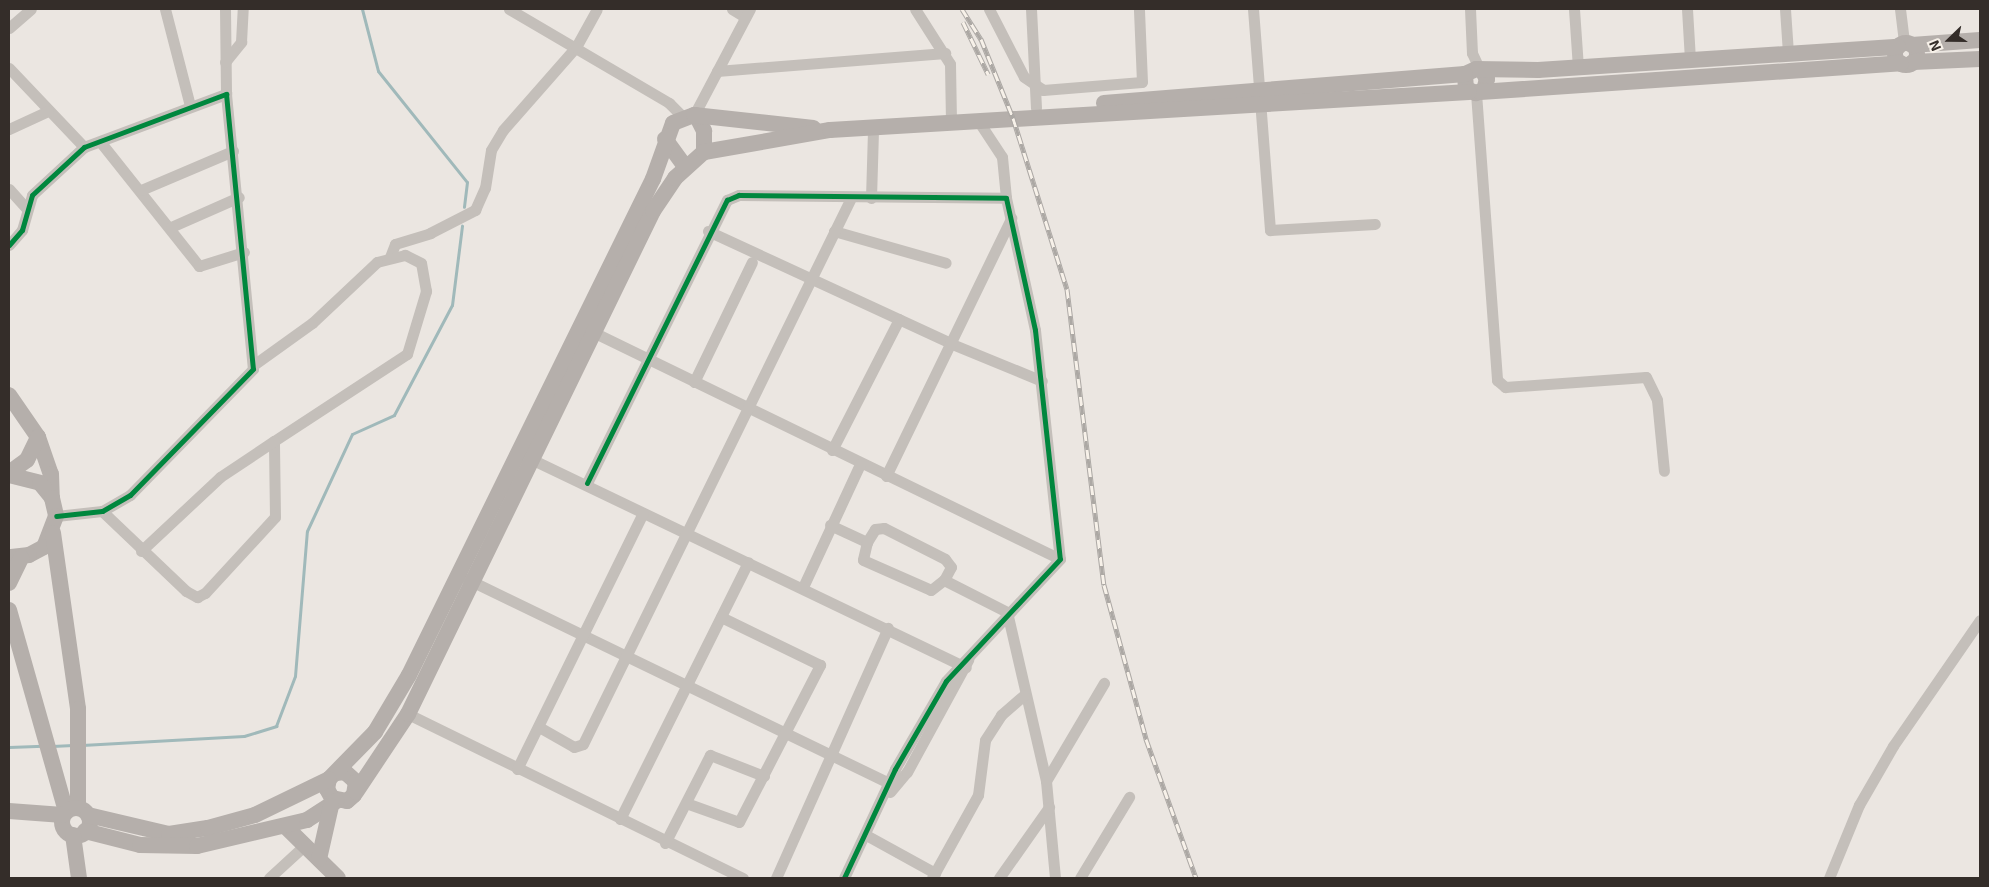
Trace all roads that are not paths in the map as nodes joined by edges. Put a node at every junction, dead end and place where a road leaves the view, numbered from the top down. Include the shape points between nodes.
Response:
1 (31, 9) edge
2 (165, 9) edge
3 (225, 9) edge
4 (243, 9) edge
5 (509, 9) edge
6 (597, 9) edge
7 (732, 9) edge
8 (915, 9) edge
9 (989, 9) edge
10 (1031, 9) edge
11 (1139, 9) edge
12 (1253, 9) edge
13 (1470, 9) edge
14 (1574, 9) edge
15 (1687, 9) edge
16 (1785, 9) edge
17 (1900, 9) edge
18 (748, 13) edge
19 (9, 28) edge
20 (1980, 40) edge
21 (1905, 45) junction
22 (576, 48) junction
23 (945, 53) junction
24 (1788, 53) junction
25 (1980, 58) edge
26 (1690, 60) junction
27 (225, 62) junction
28 (1907, 63) junction
29 (9, 68) edge
30 (1578, 68) junction
31 (717, 71) junction
32 (1474, 72) junction
33 (1035, 88) junction
34 (1475, 92) junction
35 (226, 94) junction
36 (1262, 96) junction
37 (1144, 97) junction
38 (190, 106) junction
39 (1036, 108) junction
40 (48, 111) junction
41 (691, 116) junction
42 (980, 122) junction
43 (951, 123) junction
44 (873, 128) junction
45 (9, 129) edge
46 (830, 130) junction
47 (665, 139) junction
48 (102, 144) junction
49 (84, 147) junction
50 (233, 151) junction
51 (704, 152) junction
52 (685, 167) junction
53 (9, 188) edge
54 (141, 190) junction
55 (239, 197) junction
56 (851, 198) junction
57 (872, 198) junction
58 (1006, 198) junction
59 (26, 208) junction
60 (1011, 218) junction
61 (1375, 224) dead end
62 (171, 227) junction
63 (708, 231) junction
64 (834, 231) junction
65 (9, 245) edge
66 (244, 252) junction
67 (390, 257) junction
68 (752, 262) dead end
69 (946, 263) dead end
70 (812, 278) junction
71 (899, 319) junction
72 (593, 332) junction
73 (952, 344) junction
74 (646, 359) junction
75 (255, 364) junction
76 (1042, 381) junction
77 (694, 382) junction
78 (9, 395) edge
79 (749, 408) junction
80 (38, 437) junction
81 (274, 441) junction
82 (832, 450) junction
83 (531, 459) junction
84 (860, 464) junction
85 (1664, 471) dead end
86 (9, 474) edge
87 (886, 476) junction
88 (587, 483) junction
89 (52, 498) junction
90 (102, 512) junction
91 (643, 513) junction
92 (56, 516) junction
93 (830, 525) junction
94 (53, 533) junction
95 (687, 534) junction
96 (867, 542) junction
97 (142, 551) junction
98 (15, 557) edge
99 (1060, 559) junction
100 (748, 562) junction
101 (465, 578) junction
102 (944, 580) junction
103 (9, 583) edge
104 (803, 588) junction
105 (9, 610) edge
106 (1007, 612) junction
107 (721, 617) junction
108 (1980, 620) edge
109 (888, 628) junction
110 (581, 635) junction
111 (628, 659) junction
112 (965, 663) junction
113 (1104, 683) dead end
114 (686, 685) junction
115 (1024, 694) junction
116 (408, 714) junction
117 (539, 727) junction
118 (785, 736) junction
119 (829, 757) junction
120 (517, 769) junction
121 (332, 776) junction
122 (764, 776) junction
123 (1046, 781) junction
124 (893, 785) junction
125 (356, 792) junction
126 (1129, 797) dead end
127 (334, 804) junction
128 (686, 804) junction
129 (1049, 807) junction
130 (9, 811) edge
131 (76, 819) junction
132 (620, 819) junction
133 (285, 826) junction
134 (866, 835) junction
135 (665, 843) junction
136 (305, 845) junction
137 (319, 859) junction
138 (934, 876) edge
139 (79, 878) edge
140 (269, 878) edge
141 (338, 878) edge
142 (743, 878) edge
143 (776, 878) edge
144 (844, 878) edge
145 (999, 878) edge
146 (1055, 878) edge
147 (1080, 878) edge
148 (1829, 878) edge

1 - 19 street
2 - 38 street
3 - 27 street
4 - 27 street via 241,42
5 - 22 street
6 - 22 street
7 - 18 street
8 - 23 street
9 - 33 street via 1024,77
10 - 33 street
11 - 37 street
12 - 36 street
13 - 32 street
14 - 30 street
15 - 26 street
16 - 24 street
17 - 21 street
18 - 31 street
20 - 21 main road
21 - 24 main road
21 - 28 main road via 1895,56
22 - 41 street
22 - 67 street via 503,130 491,150 485,188 475,210 430,234 396,244
23 - 31 street
23 - 43 street via 950,64
24 - 26 main road
25 - 28 main road
26 - 30 main road
27 - 35 street
28 - 34 main road
29 - 40 street
30 - 32 main road
31 - 41 street
32 - 34 main road via 1463,82
32 - 34 main road via 1487,83
32 - 36 main road
33 - 37 street
33 - 39 street
34 - 36 main road
34 - 85 street via 1497,380 1504,387 1646,376 1657,400
35 - 38 street
35 - 50 street
36 - 37 main road
36 - 61 street via 1270,230
37 - 39 main road
37 - 42 main road
38 - 48 street
39 - 43 main road via 977,114
40 - 45 street
40 - 49 street
41 - 46 main road
41 - 47 main road via 673,123
41 - 51 main road via 704,131
42 - 43 main road
42 - 58 street via 1002,157
43 - 44 main road
44 - 46 main road
44 - 57 street
46 - 51 main road
47 - 52 main road
47 - 101 main road via 652,179
48 - 49 street
48 - 54 street
49 - 59 street via 32,195
50 - 54 street
50 - 55 street
51 - 52 main road
52 - 72 main road via 653,211
53 - 59 street
54 - 62 street
55 - 62 street
55 - 66 street
56 - 57 street
56 - 63 street via 739,195 721,204
56 - 64 street
57 - 58 street
58 - 60 street
59 - 65 street via 22,230
60 - 73 street
60 - 76 street via 1028,290
62 - 66 street via 198,266
63 - 70 street
63 - 74 street
64 - 69 street
64 - 70 street
66 - 75 street
67 - 75 street via 366,270 312,323
67 - 81 street via 411,256 423,269 426,291 406,354
68 - 77 street
70 - 71 street
70 - 79 street
71 - 73 street
71 - 82 street
72 - 74 street
72 - 83 main road
73 - 76 street
73 - 87 street
74 - 77 street
74 - 88 street
75 - 90 street via 130,495
76 - 99 street
77 - 79 street
78 - 80 main road
79 - 82 street
79 - 95 street
80 - 86 main road via 27,460
80 - 89 main road via 51,474
81 - 97 street via 220,477
81 - 97 street via 275,517 205,593 191,595
82 - 84 street
83 - 88 street
83 - 101 main road
84 - 87 street
84 - 93 street
86 - 89 main road via 32,478
87 - 99 street
88 - 91 street
89 - 92 main road
90 - 92 street
90 - 97 street
91 - 95 street
91 - 110 street
92 - 94 main road
93 - 96 street
93 - 104 street
94 - 98 main road via 44,546
94 - 131 main road via 78,709
95 - 100 street
95 - 111 street
96 - 102 street via 863,560 931,590
96 - 102 street via 875,529 884,528 945,559 951,567
98 - 103 main road
99 - 106 street via 1051,573
100 - 104 street
100 - 107 street
101 - 110 street
101 - 116 main road
101 - 121 main road via 389,712
102 - 106 street
104 - 109 street
105 - 131 main road via 39,709 59,792
106 - 112 street
106 - 115 street
107 - 114 street
107 - 118 street via 820,662
108 - 148 street via 1893,746 1859,805
109 - 112 street
109 - 119 street
110 - 111 street
110 - 117 street
111 - 114 street
111 - 117 street via 580,746 574,747
112 - 124 street via 916,730
113 - 123 street
114 - 118 street
114 - 132 street
115 - 123 street
115 - 138 street via 1001,715 985,740 978,795
116 - 120 street
116 - 125 main road
117 - 120 street
118 - 119 street
118 - 122 street
119 - 124 street
119 - 143 street
120 - 132 street
121 - 125 main road via 353,778
121 - 127 main road via 328,794
121 - 131 main road via 264,811 208,828 169,834
122 - 128 street via 737,824
122 - 128 street via 712,754
123 - 129 street
124 - 134 street
125 - 127 main road via 347,801
126 - 147 street
127 - 133 main road
127 - 137 main road
128 - 135 street
129 - 145 street
129 - 146 street
130 - 131 main road
131 - 133 main road via 169,848
131 - 139 main road
132 - 135 street
133 - 136 main road
134 - 138 street
134 - 144 street
135 - 142 street
136 - 137 main road
136 - 140 street
137 - 141 main road

